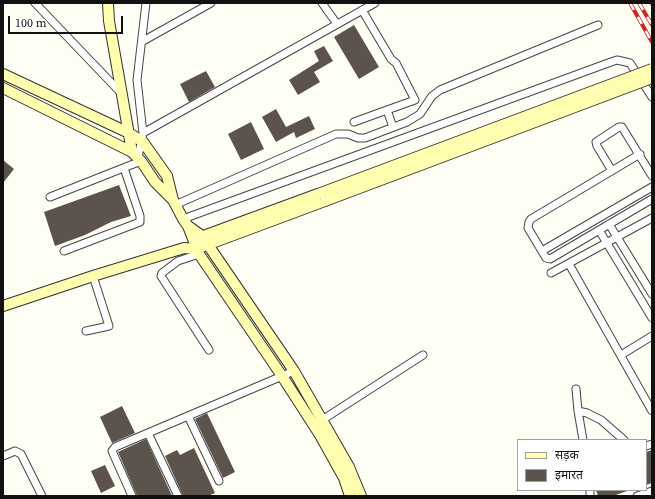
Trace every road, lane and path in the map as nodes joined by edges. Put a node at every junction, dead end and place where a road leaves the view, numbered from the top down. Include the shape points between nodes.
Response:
1 (35, 3) edge
2 (108, 3) edge
3 (146, 3) edge
4 (211, 3) edge
5 (322, 3) edge
6 (374, 3) edge
7 (362, 10) junction
8 (337, 24) junction
9 (598, 25) dead end
10 (143, 41) junction
11 (652, 69) edge
12 (3, 74) edge
13 (652, 78) edge
14 (3, 88) edge
15 (123, 95) junction
16 (652, 97) edge
17 (387, 110) junction
18 (354, 122) dead end
19 (390, 128) junction
20 (129, 133) junction
21 (143, 138) junction
22 (393, 142) junction
23 (640, 154) junction
24 (137, 157) junction
25 (124, 168) junction
26 (612, 171) junction
27 (652, 176) edge
28 (649, 189) edge
29 (50, 197) dead end
30 (321, 198) junction
31 (652, 199) edge
32 (174, 202) junction
33 (652, 218) edge
34 (186, 223) junction
35 (610, 224) junction
36 (599, 230) junction
37 (617, 237) junction
38 (205, 241) junction
39 (607, 243) junction
40 (196, 248) junction
41 (542, 251) junction
42 (64, 252) dead end
43 (186, 252) junction
44 (569, 264) junction
45 (551, 273) dead end
46 (93, 276) junction
47 (652, 294) edge
48 (3, 306) edge
49 (652, 318) edge
50 (86, 331) dead end
51 (652, 336) edge
52 (209, 350) dead end
53 (423, 355) dead end
54 (620, 355) junction
55 (294, 371) junction
56 (282, 376) junction
57 (576, 389) dead end
58 (578, 411) junction
59 (652, 411) edge
60 (188, 416) junction
61 (323, 419) junction
62 (313, 425) junction
63 (148, 433) junction
64 (583, 439) edge
65 (623, 439) edge
66 (3, 456) edge
67 (219, 481) dead end
68 (652, 491) edge
69 (42, 496) edge
70 (132, 496) edge
71 (178, 496) edge
72 (350, 496) edge
73 (361, 496) edge
74 (637, 496) edge

1 - 15 street
2 - 15 street
3 - 10 street
4 - 10 street
5 - 8 street
6 - 7 street
7 - 8 street
7 - 17 street via 391,59 396,63 415,100
8 - 21 street
9 - 19 street via 440,90 432,96 420,114
10 - 21 street via 137,80
11 - 30 street, bridge
12 - 20 street
13 - 30 street, bridge
14 - 24 street
15 - 20 street
16 - 22 street via 630,63 617,60 556,80
17 - 18 street
17 - 19 street
19 - 22 street
19 - 32 street via 365,138 336,134
20 - 21 street
20 - 24 street
21 - 24 street
21 - 32 street via 167,176
22 - 34 street
23 - 26 street
23 - 26 street via 624,127 619,127 596,142
23 - 27 street
24 - 25 street
24 - 32 street
25 - 29 street
25 - 42 street via 140,222
26 - 41 street via 528,222 528,228
28 - 31 street
28 - 41 street
30 - 38 street
31 - 35 street
32 - 34 street
33 - 37 street
34 - 38 street
34 - 40 street
35 - 36 street
35 - 37 street
36 - 39 street
36 - 41 street via 550,259 546,258
37 - 39 street
37 - 47 street
38 - 40 street
38 - 55 street
39 - 44 street
39 - 49 street
40 - 43 street
40 - 56 street
43 - 46 street
43 - 52 street via 161,276
44 - 45 street
44 - 54 street
46 - 48 street
46 - 50 street via 110,326
51 - 54 street
53 - 61 street
54 - 59 street
55 - 56 street
55 - 61 street
56 - 60 street
56 - 62 street
57 - 58 street
58 - 64 street
58 - 65 street via 601,420
60 - 63 street
60 - 67 street
61 - 62 street
61 - 73 street via 353,475
62 - 72 street via 344,478
63 - 70 street via 113,448
63 - 71 street
66 - 69 street via 16,451 21,454
68 - 74 street

